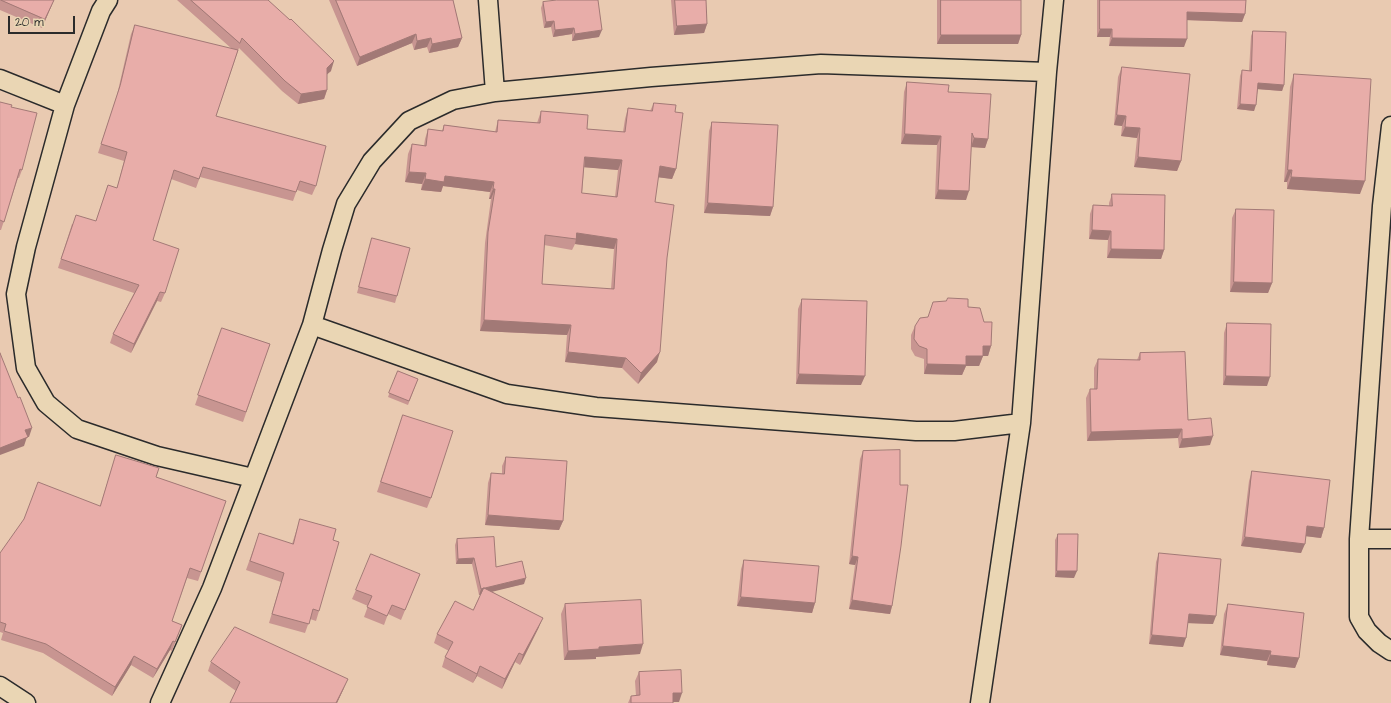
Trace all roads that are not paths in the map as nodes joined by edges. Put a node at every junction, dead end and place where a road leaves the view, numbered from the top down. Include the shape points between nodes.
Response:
1 (108, 0) edge
2 (488, 0) edge
3 (1054, 0) edge
4 (1047, 72) junction
5 (0, 79) edge
6 (495, 92) junction
7 (65, 105) junction
8 (1391, 126) edge
9 (1387, 206) edge
10 (312, 325) junction
11 (1021, 423) junction
12 (253, 478) junction
13 (1359, 539) junction
14 (1391, 539) edge
15 (1391, 651) edge
16 (0, 686) edge
17 (26, 703) edge
18 (160, 703) edge
19 (980, 703) edge

1 - 7 street via 101,11
2 - 6 street
3 - 4 street
4 - 6 street via 821,64
4 - 11 street
5 - 7 street
6 - 10 street via 453,100 409,121 372,161 346,204
7 - 12 street via 26,247 16,294 26,368 46,403 77,429 157,456
8 - 9 street
9 - 13 street
10 - 11 street via 507,394 596,407 916,431 954,432
10 - 12 street
11 - 19 street
12 - 18 street via 212,588
13 - 14 street
13 - 15 street via 1359,617 1367,631
16 - 17 street

